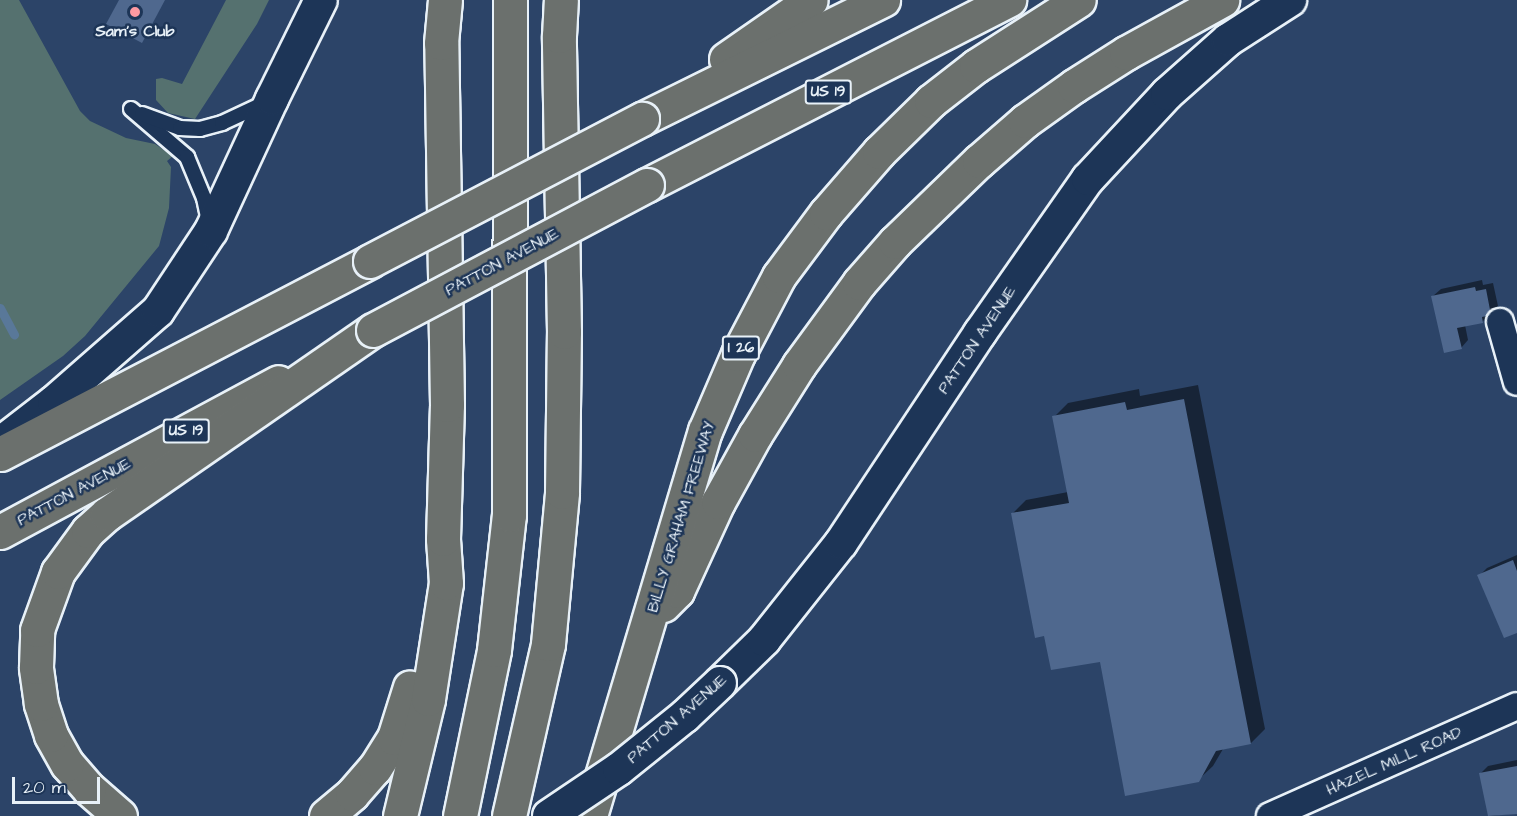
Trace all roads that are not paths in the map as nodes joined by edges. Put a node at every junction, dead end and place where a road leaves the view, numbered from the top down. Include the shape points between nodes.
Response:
1 (321, 0) edge
2 (445, 0) edge
3 (510, 0) edge
4 (561, 0) edge
5 (811, 0) edge
6 (883, 0) edge
7 (1009, 0) edge
8 (1079, 0) edge
9 (1222, 0) edge
10 (1290, 0) edge
11 (272, 99) junction
12 (642, 119) junction
13 (212, 231) junction
14 (1500, 322) dead end
15 (373, 330) junction
16 (1517, 382) edge
17 (0, 443) edge
18 (0, 454) edge
19 (0, 532) edge
20 (443, 540) junction
21 (650, 620) junction
22 (1517, 706) edge
23 (120, 816) edge
24 (326, 816) edge
25 (400, 816) edge
26 (460, 816) edge
27 (509, 816) edge
28 (549, 816) edge
29 (590, 816) edge
30 (1270, 816) edge

1 - 11 street
2 - 20 main road via 441,43 447,405
3 - 26 main road via 509,515 494,650
4 - 27 main road via 562,492 548,644
5 - 12 main road
6 - 12 main road
7 - 15 main road, PATTON AVENUE / US 19, bridge
8 - 21 main road, BILLY GRAHAM FREEWAY / I 26 via 976,66 932,101 879,152 779,276 738,354 705,431
9 - 21 main road via 1126,53 1025,122 895,242 859,283 799,365 718,502 677,591
10 - 28 street, PATTON AVENUE, bridge via 1228,40 1167,94 1088,179 841,543 764,640 628,762
11 - 13 street
11 - 13 lane via 200,129 180,128 131,109 187,157
12 - 18 main road, bridge
13 - 17 street via 158,311 54,402
14 - 16 street
15 - 19 main road, PATTON AVENUE / US 19
15 - 23 main road via 107,514 88,531 58,572 38,630 36,667 41,704 67,765
20 - 24 main road via 429,583 412,681 394,738 375,768
20 - 25 main road via 446,583 428,699
21 - 29 main road, BILLY GRAHAM FREEWAY / I 26
22 - 30 street, HAZEL MILL ROAD

